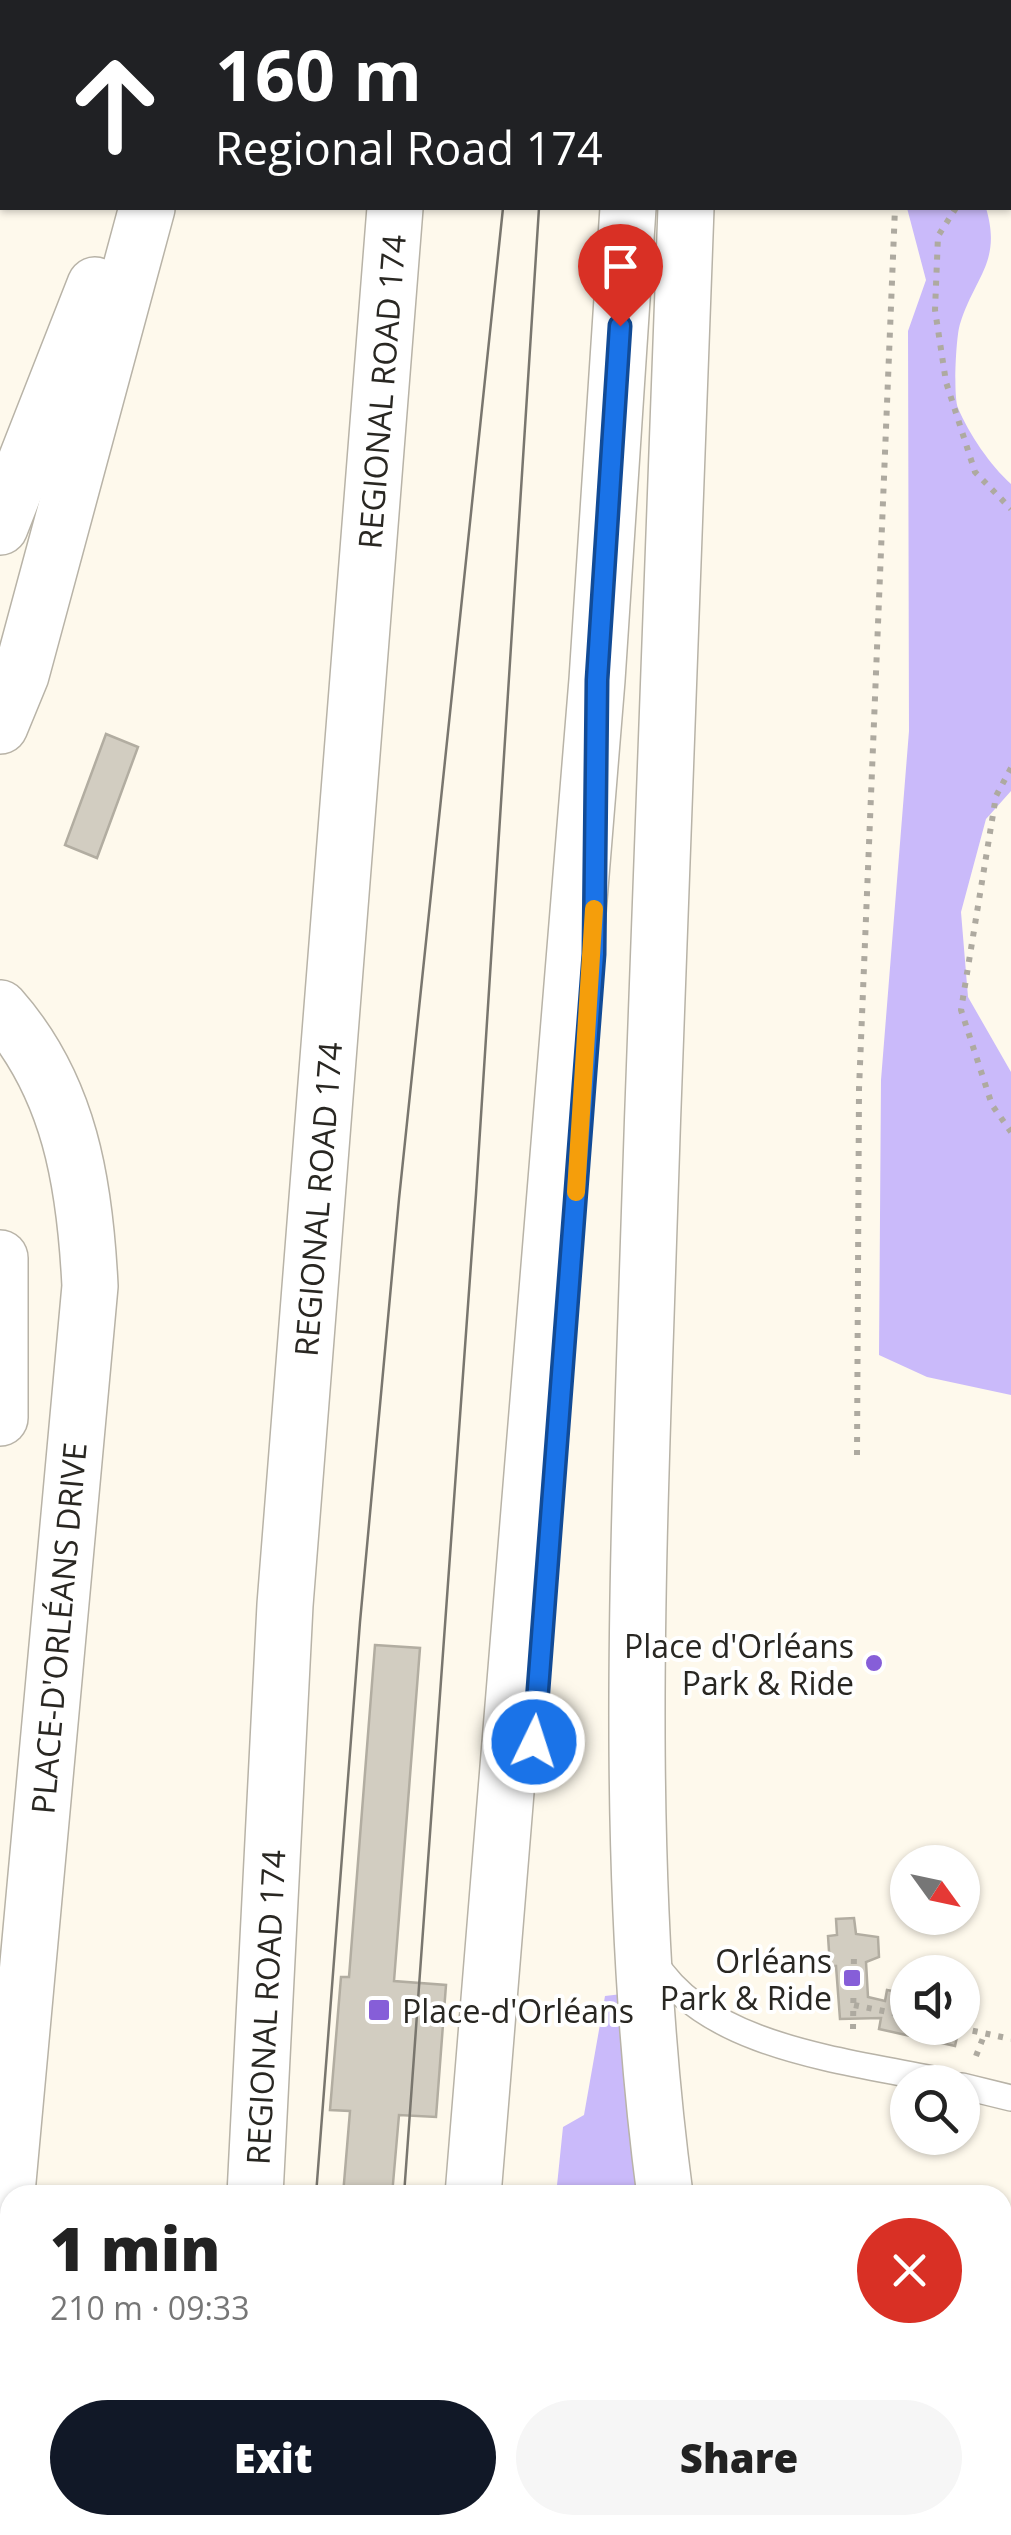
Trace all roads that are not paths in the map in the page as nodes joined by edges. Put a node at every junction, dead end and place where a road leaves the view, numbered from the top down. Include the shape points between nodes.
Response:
1 (124, 210) edge
2 (146, 210) edge
3 (395, 210) edge
4 (628, 210) edge
5 (686, 210) edge
6 (0, 527) edge
7 (597, 680) junction
8 (0, 726) edge
9 (0, 1008) edge
10 (0, 1258) edge
11 (1, 1406) edge
12 (0, 1418) edge
13 (640, 1935) junction
14 (890, 2069) edge
15 (980, 2090) edge
16 (1011, 2098) edge
17 (8, 2185) edge
18 (255, 2185) edge
19 (473, 2185) edge
20 (501, 2185) edge
21 (664, 2185) edge

1 - 6 main road
2 - 8 main road via 21,675
3 - 18 main road, REGIONAL ROAD 174 via 284,1605
4 - 7 main road
5 - 13 main road via 644,1352
7 - 19 main road
7 - 20 main road via 594,954
9 - 17 main road, PLACE-D'ORLÉANS DRIVE via 52,1086 72,1140 86,1210 90,1286
10 - 11 main road
11 - 12 main road
13 - 14 lane via 674,1989 720,2022 770,2041
13 - 21 main road
15 - 16 lane

